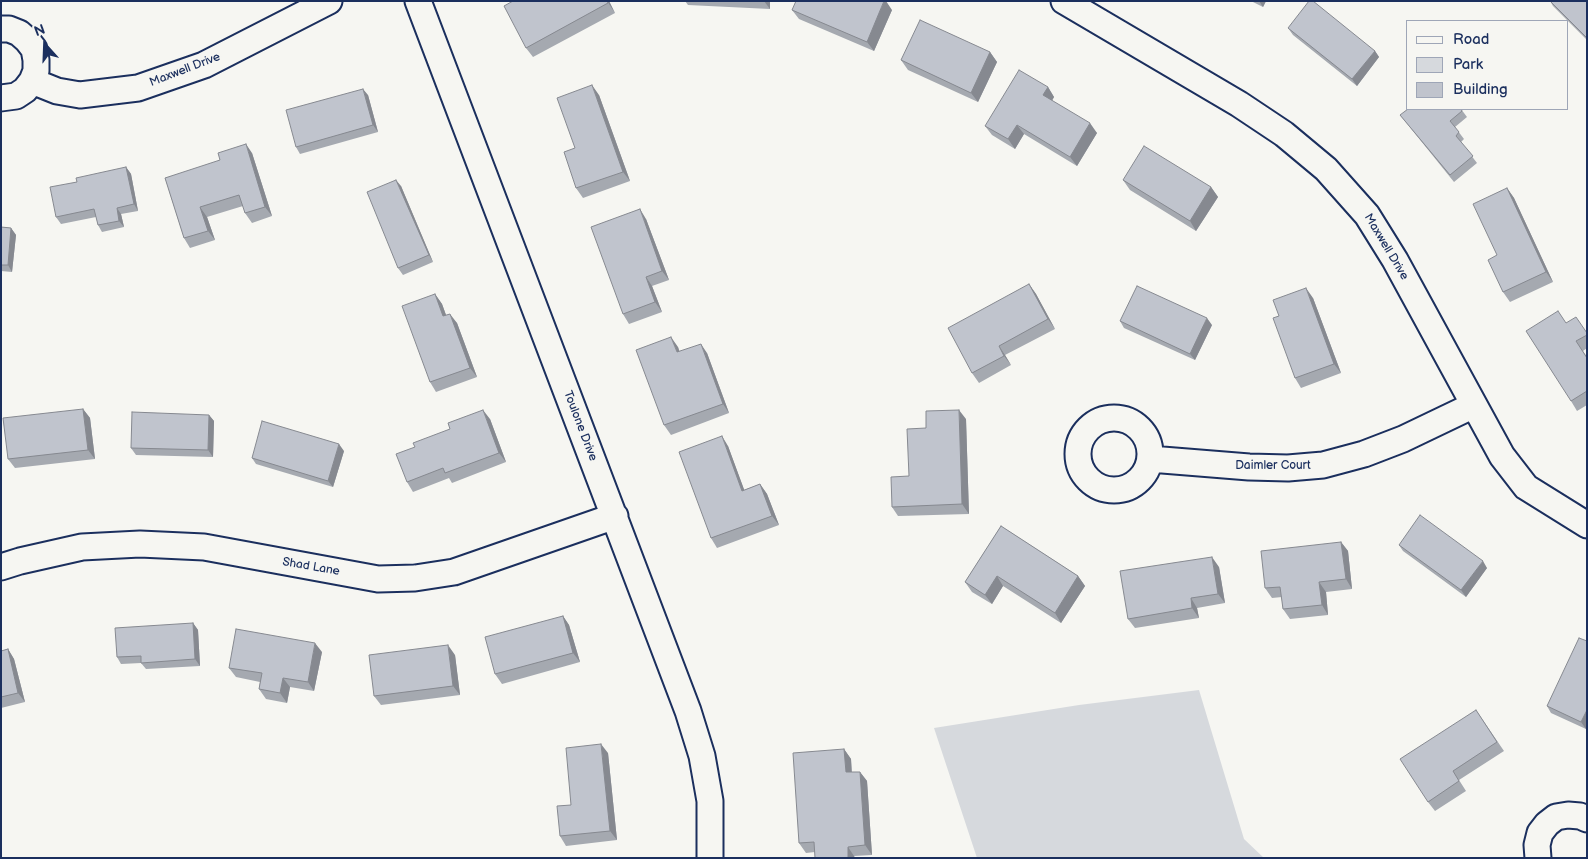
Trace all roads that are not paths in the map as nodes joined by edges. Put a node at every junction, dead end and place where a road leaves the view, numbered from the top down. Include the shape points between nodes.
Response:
1 (329, 1) edge
2 (418, 1) edge
3 (1064, 1) edge
4 (1, 29) edge
5 (32, 81) junction
6 (1, 98) edge
7 (1474, 405) junction
8 (1150, 459) dead end
9 (615, 516) junction
10 (1587, 525) edge
11 (1, 567) edge
12 (1587, 819) edge
13 (710, 858) edge
14 (1538, 858) edge

1 - 5 street, Maxwell Drive via 204,65 138,88 80,95 57,91
2 - 9 street, Toulone Drive
3 - 7 street, Maxwell Drive via 1239,104 1284,134 1326,169 1367,215
4 - 5 street via 19,34 34,49 36,71
5 - 6 street via 16,96
7 - 8 street, Daimler Court via 1403,439 1323,465 1248,467
7 - 10 street, Maxwell Drive via 1502,456 1526,486
9 - 11 street, Shad Lane via 454,572 415,578 378,579 204,547 140,544 82,547
9 - 13 street, Toulone Drive via 702,756 710,801
12 - 14 street via 1568,814 1547,824 1540,833

